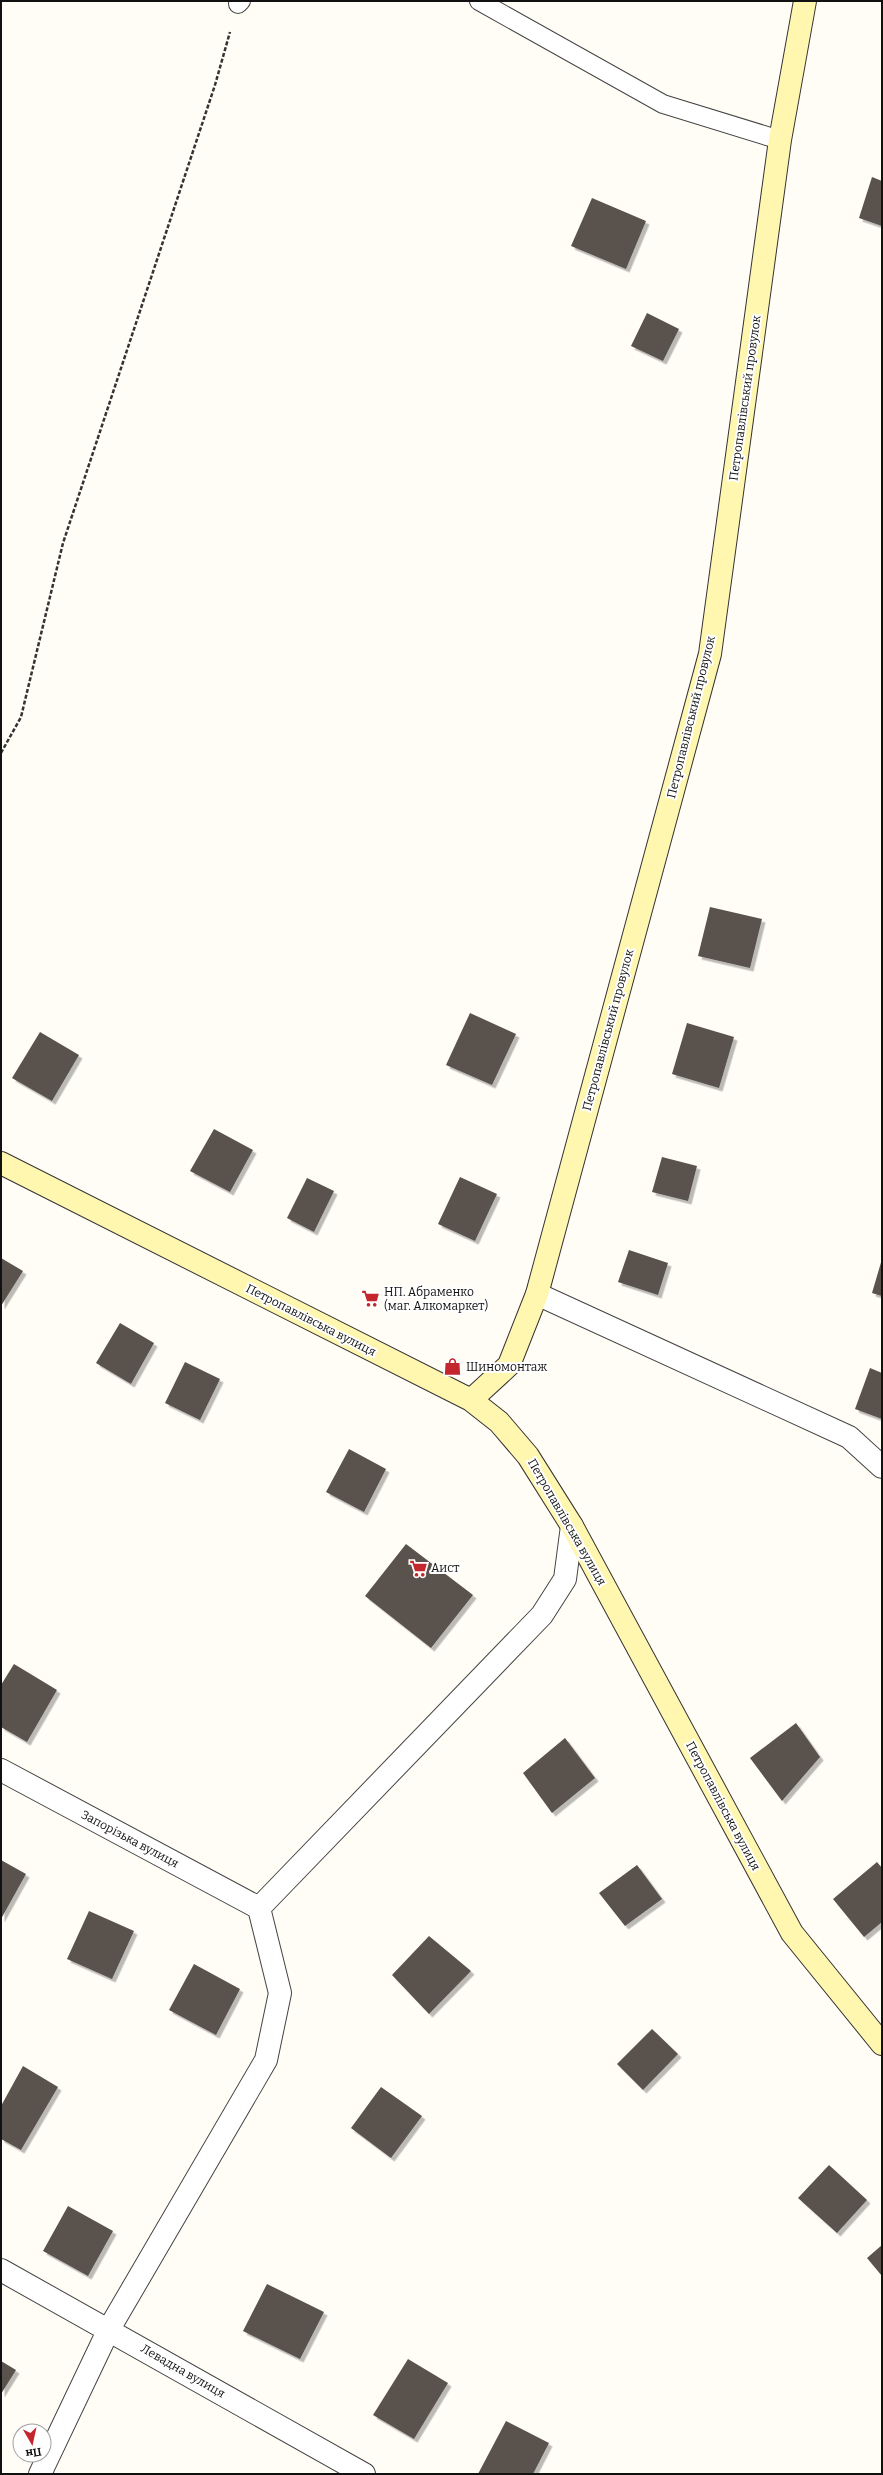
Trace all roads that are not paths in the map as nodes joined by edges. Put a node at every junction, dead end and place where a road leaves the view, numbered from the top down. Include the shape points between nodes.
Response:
1 (479, 1) edge
2 (805, 1) edge
3 (780, 140) junction
4 (1, 1163) edge
5 (537, 1294) junction
6 (471, 1400) junction
7 (882, 1467) edge
8 (572, 1526) junction
9 (1, 1770) edge
10 (259, 1908) junction
11 (882, 2044) edge
12 (1, 2270) edge
13 (109, 2329) junction
14 (40, 2474) edge
15 (364, 2474) edge

1 - 3 lane via 663,104
2 - 3 street, Петропавлівський провулок
3 - 5 street, Петропавлівський провулок via 710,654
4 - 6 street, Петропавлівська вулиця
5 - 6 street, Петропавлівський провулок via 509,1365
5 - 7 street via 849,1437
6 - 8 street, Петропавлівська вулиця via 499,1422 528,1456
8 - 10 street via 566,1579 542,1615
8 - 11 street, Петропавлівська вулиця via 792,1933
9 - 10 street, Запорізька вулиця
10 - 13 street via 280,1993 266,2060
12 - 13 street, Левадна вулиця
13 - 14 street
13 - 15 street, Левадна вулиця

